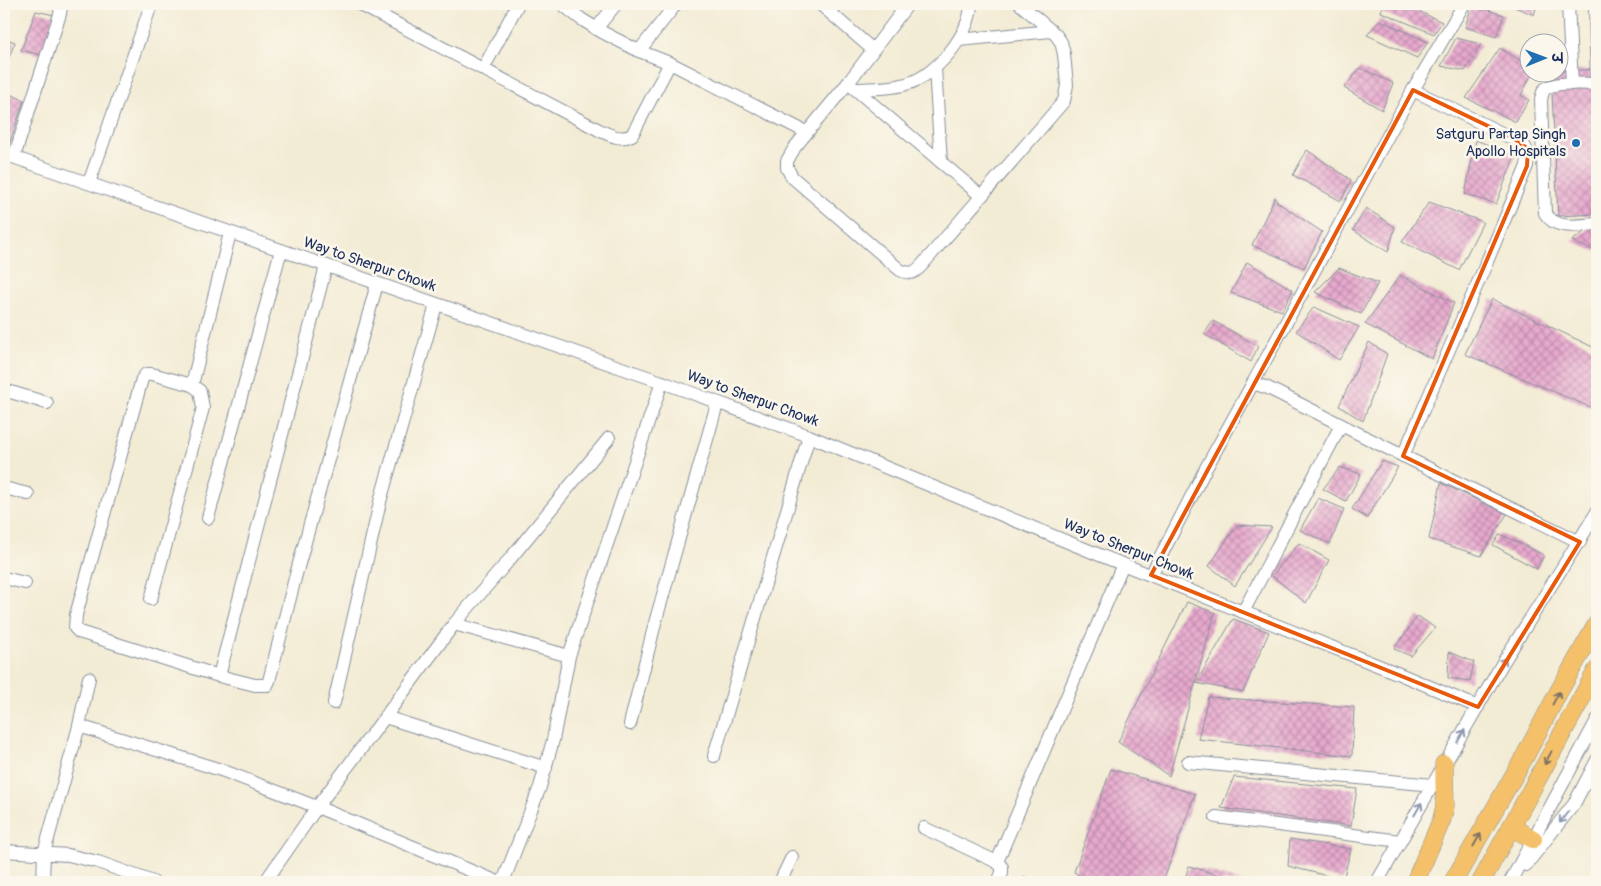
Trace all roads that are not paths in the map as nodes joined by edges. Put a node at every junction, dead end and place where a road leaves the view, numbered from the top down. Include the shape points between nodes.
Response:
1 (60, 4) edge
2 (359, 4) edge
3 (518, 4) edge
4 (562, 4) edge
5 (616, 4) edge
6 (676, 4) edge
7 (820, 4) edge
8 (908, 4) edge
9 (971, 4) edge
10 (1020, 4) edge
11 (1464, 4) edge
12 (1568, 4) edge
13 (1594, 4) edge
14 (150, 8) dead end
15 (606, 10) edge
16 (596, 29) junction
17 (1051, 31) junction
18 (959, 40) junction
19 (872, 49) junction
20 (639, 51) junction
21 (670, 64) junction
22 (935, 68) junction
23 (483, 69) junction
24 (1572, 84) junction
25 (1597, 84) edge
26 (852, 86) junction
27 (1413, 90) junction
28 (806, 132) junction
29 (9, 155) edge
30 (941, 162) junction
31 (89, 183) junction
32 (981, 196) junction
33 (1597, 224) edge
34 (230, 232) junction
35 (281, 250) junction
36 (326, 266) junction
37 (377, 284) junction
38 (436, 305) junction
39 (662, 382) junction
40 (1253, 383) junction
41 (192, 385) junction
42 (4, 390) edge
43 (47, 402) dead end
44 (718, 404) junction
45 (1341, 425) junction
46 (809, 436) junction
47 (609, 438) dead end
48 (1403, 456) junction
49 (4, 488) edge
50 (28, 494) dead end
51 (1597, 512) edge
52 (208, 518) dead end
53 (1580, 542) junction
54 (1123, 564) junction
55 (1151, 575) junction
56 (4, 578) edge
57 (25, 583) dead end
58 (151, 599) dead end
59 (1243, 612) junction
60 (454, 624) junction
61 (1597, 624) edge
62 (569, 656) junction
63 (1597, 670) edge
64 (219, 676) junction
65 (89, 678) dead end
66 (334, 703) dead end
67 (1478, 707) junction
68 (386, 717) junction
69 (1597, 720) edge
70 (630, 724) dead end
71 (79, 726) junction
72 (714, 756) dead end
73 (1597, 760) edge
74 (1188, 762) dead end
75 (1444, 764) junction
76 (546, 768) junction
77 (1433, 785) junction
78 (317, 807) junction
79 (1216, 817) dead end
80 (1511, 827) junction
81 (924, 828) dead end
82 (1533, 839) junction
83 (1400, 841) junction
84 (4, 851) edge
85 (44, 853) junction
86 (792, 857) dead end
87 (997, 862) junction
88 (44, 882) edge
89 (153, 882) edge
90 (265, 882) edge
91 (498, 882) edge
92 (503, 882) edge
93 (780, 882) edge
94 (998, 882) edge
95 (1377, 882) edge
96 (1415, 882) edge
97 (1453, 882) edge
98 (1481, 882) edge
99 (1512, 882) edge

1 - 29 street via 60,14
2 - 23 street
3 - 23 street
4 - 16 street
5 - 15 street
6 - 20 street
7 - 19 street
8 - 19 street
9 - 18 street via 970,17
10 - 17 street
11 - 27 street
12 - 24 street
13 - 25 street
14 - 31 street
15 - 16 street
16 - 20 street
17 - 18 street
17 - 32 street via 1061,42 1064,54 1067,86 1064,101
18 - 22 street
19 - 26 street
20 - 21 street
21 - 23 street via 632,135 622,138 599,130
21 - 28 street
22 - 26 street via 906,85
22 - 30 street
24 - 25 street
24 - 33 street via 1547,88 1541,100 1545,213 1550,220 1567,226
26 - 28 street
26 - 30 street
27 - 40 street
27 - 48 street via 1522,143 1528,149 1528,157 1484,271
28 - 32 street via 787,161 792,177 900,270 910,274 916,272
29 - 31 street, Way to Sherpur Chowk
30 - 32 street
31 - 34 street, Way to Sherpur Chowk
34 - 35 street, Way to Sherpur Chowk
34 - 41 street
35 - 36 street, Way to Sherpur Chowk
35 - 52 street
36 - 37 street, Way to Sherpur Chowk
36 - 64 street
37 - 38 street, Way to Sherpur Chowk
37 - 64 street via 269,681 267,685 255,685
38 - 39 street, Way to Sherpur Chowk
38 - 66 street via 382,498
39 - 44 street, Way to Sherpur Chowk
39 - 62 street
40 - 45 street
40 - 55 street
41 - 58 street via 200,392 203,408
41 - 64 street via 152,374 146,374 142,379 74,623 79,632
42 - 43 street
44 - 46 street, Way to Sherpur Chowk
44 - 70 street via 655,623
45 - 48 street
45 - 59 street
46 - 54 street, Way to Sherpur Chowk
46 - 72 street
47 - 60 street
48 - 53 street
49 - 50 street
51 - 53 street
67 -> 53 street
54 - 55 street, Way to Sherpur Chowk
54 - 87 street
55 - 59 street, Way to Sherpur Chowk
56 - 57 street
59 - 67 street, Way to Sherpur Chowk
60 - 62 street
60 - 68 street
97 -> 61 highway
62 - 76 street
63 -> 80 highway
65 - 71 street
75 -> 67 street
68 - 76 street
68 - 78 street
69 - 82 street
71 - 78 street via 221,770
71 - 85 street
73 -> 99 street via 1574,804
74 - 77 street
75 - 77 street
75 - 96 highway via 1445,806 1442,819
76 - 92 street
83 -> 77 street
78 - 90 street
78 - 91 street
79 - 83 street
80 - 82 highway
80 - 98 highway
81 - 87 street
82 - 99 street
83 - 95 street
84 - 85 street
85 - 88 street
85 - 89 street via 98,862
86 - 93 street
87 - 94 street via 1002,867

